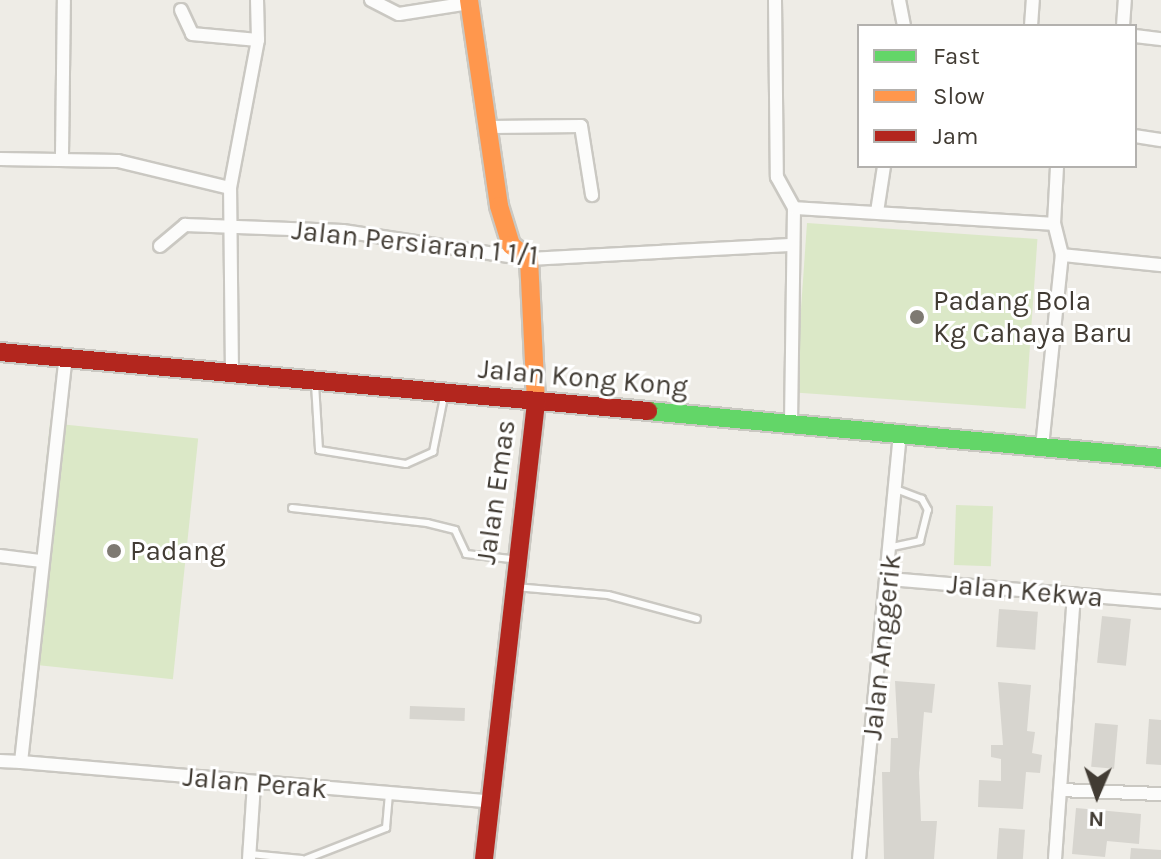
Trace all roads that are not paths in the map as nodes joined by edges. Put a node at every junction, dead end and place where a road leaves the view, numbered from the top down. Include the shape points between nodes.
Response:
1 (64, 0) edge
2 (257, 0) edge
3 (371, 0) edge
4 (775, 0) edge
5 (899, 0) edge
6 (1033, 0) edge
7 (1125, 0) edge
8 (469, 2) edge
9 (181, 10) dead end
10 (904, 24) edge
11 (1031, 24) edge
12 (1123, 24) edge
13 (1137, 36) edge
14 (1161, 39) edge
15 (258, 40) junction
16 (491, 127) junction
17 (1137, 136) edge
18 (1161, 140) edge
19 (62, 155) junction
20 (0, 159) edge
21 (884, 168) edge
22 (1057, 168) edge
23 (230, 188) junction
24 (592, 195) dead end
25 (794, 208) junction
26 (877, 212) junction
27 (1054, 224) junction
28 (232, 228) junction
29 (790, 245) junction
30 (160, 246) dead end
31 (1062, 255) junction
32 (529, 259) junction
33 (1161, 265) edge
34 (0, 352) edge
35 (65, 361) junction
36 (232, 374) junction
37 (315, 382) junction
38 (445, 393) junction
39 (537, 400) junction
40 (791, 426) junction
41 (900, 435) junction
42 (1042, 447) junction
43 (1161, 458) edge
44 (898, 490) junction
45 (292, 508) dead end
46 (892, 547) junction
47 (0, 556) edge
48 (514, 559) junction
49 (38, 561) junction
50 (889, 579) junction
51 (511, 586) junction
52 (1074, 595) junction
53 (1161, 602) edge
54 (697, 619) dead end
55 (0, 761) edge
56 (21, 762) junction
57 (254, 784) junction
58 (1060, 790) junction
59 (389, 794) junction
60 (1161, 794) edge
61 (490, 801) junction
62 (249, 856) edge
63 (331, 856) edge
64 (304, 859) edge
65 (484, 859) edge
66 (859, 859) edge
67 (1055, 859) edge

1 - 19 street
2 - 15 street
3 - 8 street via 399,14
4 - 25 street via 777,177
5 - 10 street
6 - 11 street
7 - 12 street
8 - 16 main road
9 - 15 street via 192,34
13 - 14 street
15 - 23 street
16 - 24 street via 581,126
16 - 32 main road via 499,206 511,245
17 - 18 street
19 - 20 street
19 - 23 street
21 - 26 street
22 - 27 street
23 - 28 street
25 - 26 street
25 - 29 street
26 - 27 street
27 - 31 street
28 - 30 street, Jalan Persiaran 1 1/1 via 176,226
28 - 32 street, Jalan Persiaran 1 1/1 via 343,231
28 - 36 street
29 - 32 street, Jalan Persiaran 1 1/1
29 - 40 street
31 - 33 street
31 - 42 street
32 - 39 main road, Jalan Emas
34 - 35 main road, Jalan Kong Kong
35 - 36 main road, Jalan Kong Kong
35 - 49 street
36 - 37 main road, Jalan Kong Kong
37 - 38 main road, Jalan Kong Kong
37 - 38 lane via 319,450 406,464 433,452
38 - 39 main road, Jalan Kong Kong
39 - 40 main road, Jalan Kong Kong
39 - 48 main road, Jalan Emas
40 - 41 main road, Jalan Kong Kong
41 - 42 main road, Jalan Kong Kong
41 - 44 street, Jalan Anggerik
42 - 43 main road, Jalan Kong Kong
44 - 46 street, Jalan Anggerik
44 - 46 lane via 922,499 928,510 920,541
45 - 48 lane via 427,523 455,530 466,554
46 - 50 street, Jalan Anggerik
47 - 49 street
48 - 51 main road, Jalan Emas
49 - 56 street
50 - 52 street, Jalan Kekwa
50 - 66 street, Jalan Anggerik
51 - 54 lane via 608,595
51 - 61 main road, Jalan Emas
52 - 53 street, Jalan Kekwa
52 - 58 street
55 - 56 street, Jalan Perak
56 - 57 street, Jalan Perak
57 - 59 street, Jalan Perak
57 - 62 street
58 - 60 street
58 - 67 street
59 - 61 street, Jalan Perak
59 - 63 lane via 386,828
61 - 65 main road, Jalan Emas
62 - 64 lane
63 - 64 lane

